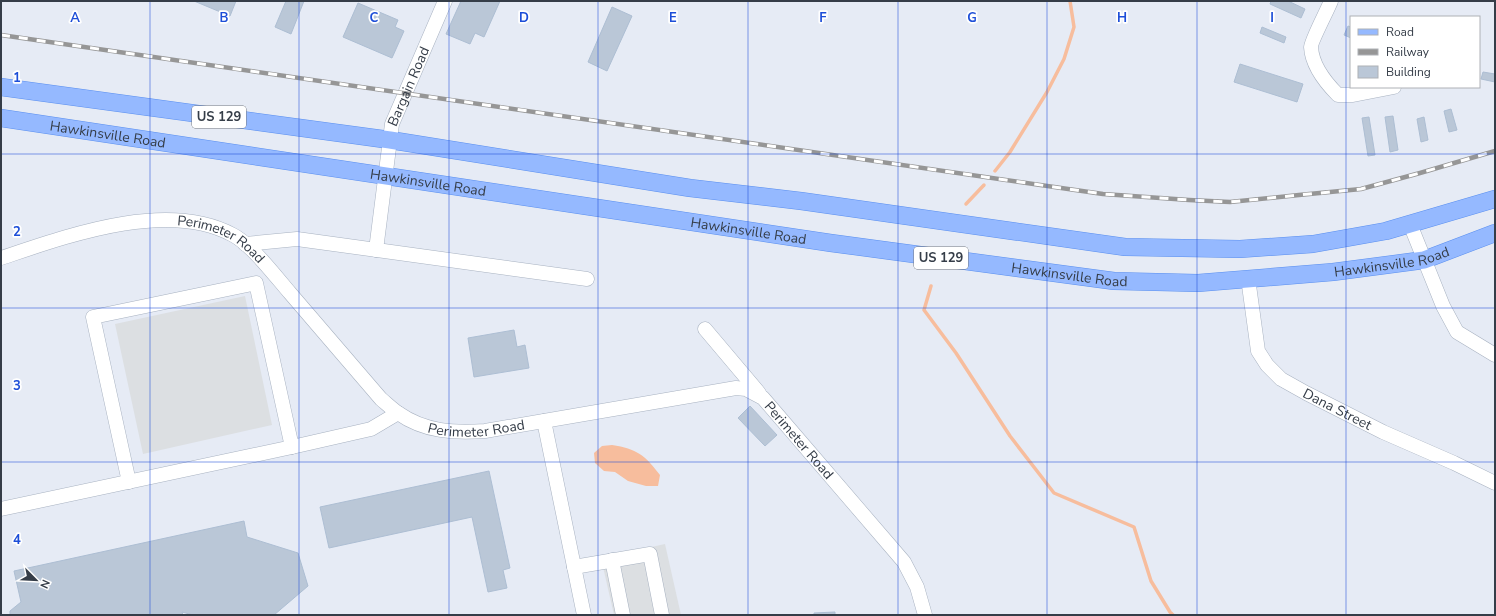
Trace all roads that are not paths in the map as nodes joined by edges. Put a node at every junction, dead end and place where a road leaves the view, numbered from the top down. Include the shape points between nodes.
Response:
1 (445, 1) edge
2 (1331, 1) edge
3 (1, 87) edge
4 (1389, 88) edge
5 (1, 118) edge
6 (390, 140) junction
7 (385, 175) junction
8 (1495, 199) edge
9 (1410, 224) junction
10 (1495, 233) edge
11 (245, 244) junction
12 (376, 250) junction
13 (1, 258) edge
14 (1424, 260) junction
15 (1248, 278) junction
16 (587, 279) dead end
17 (705, 329) dead end
18 (1495, 354) edge
19 (763, 398) junction
20 (398, 413) junction
21 (544, 421) junction
22 (292, 447) junction
23 (129, 482) junction
24 (1495, 483) edge
25 (1, 508) edge
26 (612, 560) junction
27 (574, 567) junction
28 (584, 615) edge
29 (623, 615) edge
30 (662, 615) edge
31 (925, 615) edge

1 - 6 street, Bargain Road via 392,124
2 - 4 street via 1311,46 1317,70 1338,95 1353,96
3 - 6 main road, Hawkinsville Road / US 129
5 - 7 main road, Hawkinsville Road / US 129
6 - 7 street, Bargain Road
6 - 9 main road, Hawkinsville Road / US 129 via 682,186 1125,247 1276,248 1349,239
7 - 12 street, Bargain Road
7 - 15 main road, Hawkinsville Road / US 129 via 831,242 1114,281 1198,283
8 - 9 main road, Hawkinsville Road / US 129
9 - 14 street
10 - 14 main road, Hawkinsville Road / US 129
11 - 12 street via 297,239
11 - 13 street, Perimeter Road via 213,226 169,220 138,222 75,234
11 - 20 street, Perimeter Road via 381,399
12 - 16 street
14 - 15 main road, Hawkinsville Road / US 129 via 1333,272
14 - 18 street via 1443,306 1458,332
15 - 24 street, Dana Street via 1258,351 1281,379 1383,432
17 - 19 street
19 - 21 street, Perimeter Road via 746,389 736,388
19 - 31 street, Perimeter Road via 904,562 917,587
20 - 21 street, Perimeter Road via 429,428 462,432 485,431
20 - 22 street via 371,428
21 - 27 street
22 - 23 street
22 - 23 street via 256,283 93,317
23 - 25 street
26 - 27 street
26 - 29 street
26 - 30 street via 650,554
27 - 28 street

